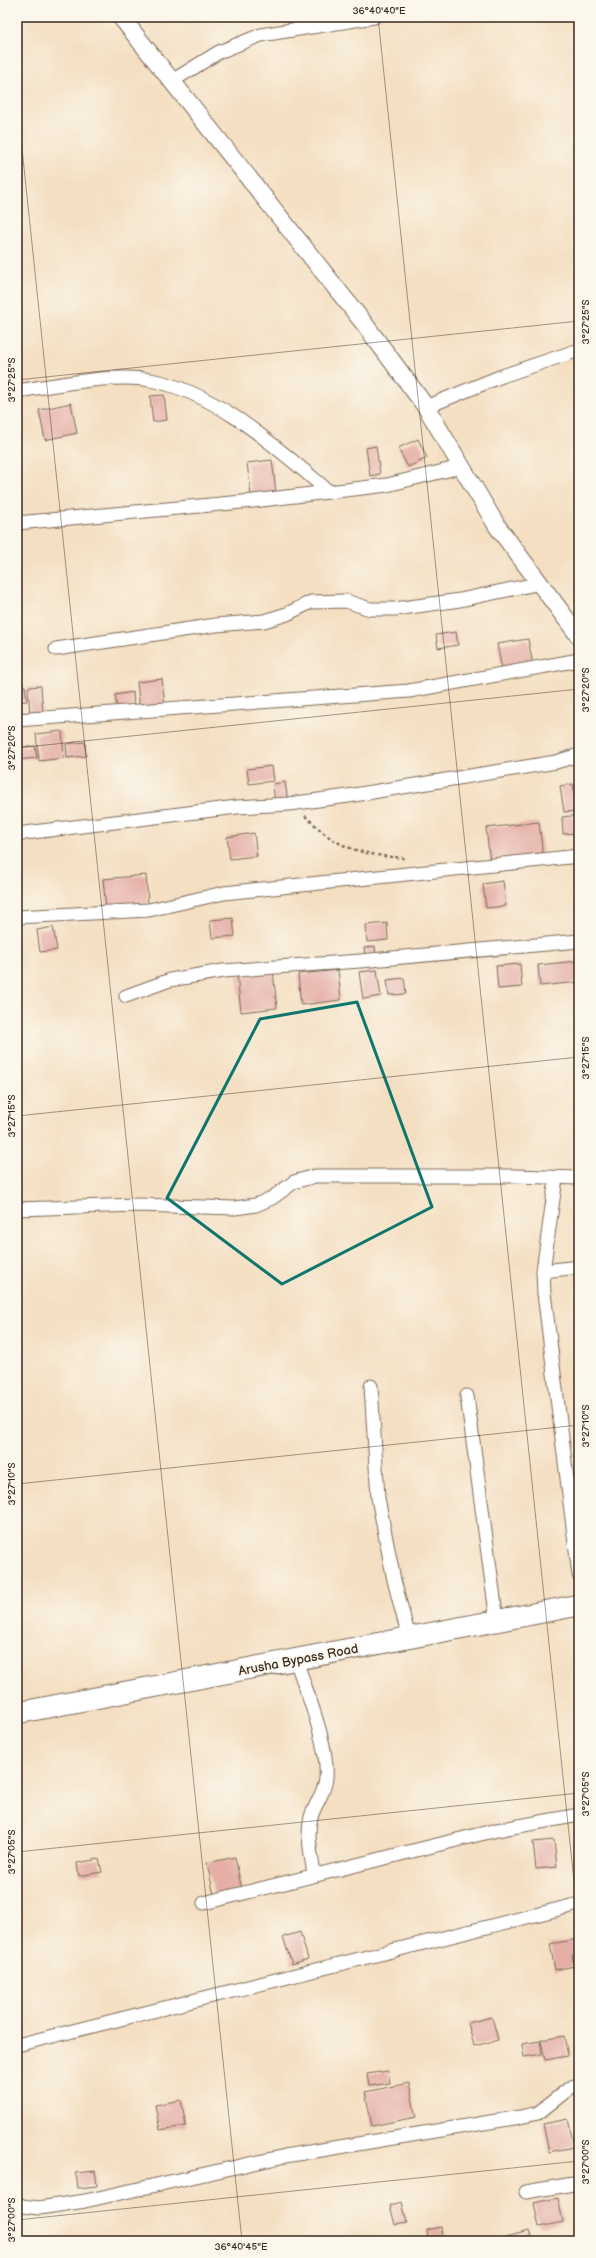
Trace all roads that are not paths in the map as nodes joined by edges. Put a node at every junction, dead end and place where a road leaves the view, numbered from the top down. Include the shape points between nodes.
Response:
1 (121, 17) edge
2 (318, 17) edge
3 (374, 17) edge
4 (308, 27) junction
5 (172, 81) junction
6 (579, 350) edge
7 (17, 391) edge
8 (426, 407) junction
9 (460, 467) junction
10 (328, 491) junction
11 (17, 523) edge
12 (541, 583) junction
13 (579, 636) edge
14 (56, 648) dead end
15 (579, 660) edge
16 (17, 720) edge
17 (579, 755) edge
18 (17, 834) edge
19 (579, 856) edge
20 (17, 917) edge
21 (579, 941) edge
22 (126, 996) dead end
23 (556, 1178) junction
24 (579, 1178) edge
25 (17, 1209) edge
26 (579, 1267) edge
27 (543, 1271) junction
28 (371, 1386) dead end
29 (467, 1396) dead end
30 (579, 1575) edge
31 (579, 1605) edge
32 (497, 1621) junction
33 (409, 1638) junction
34 (296, 1660) junction
35 (17, 1713) edge
36 (579, 1815) edge
37 (314, 1875) junction
38 (204, 1903) dead end
39 (579, 1904) edge
40 (17, 2045) edge
41 (579, 2085) edge
42 (579, 2183) edge
43 (526, 2192) dead end
44 (17, 2203) edge

1 - 5 street
2 - 4 street
3 - 4 street
4 - 5 street via 261,35 219,52
5 - 8 street via 363,322
6 - 8 street via 502,376
7 - 10 street via 122,379 149,380 185,390 239,419
8 - 9 street
9 - 10 street via 387,485
9 - 12 street via 497,526
10 - 11 street via 253,501
12 - 13 street
12 - 14 street via 460,600 395,609 370,609 346,601 311,602 287,614 264,621 216,624
15 - 16 street via 409,691
17 - 18 street via 556,762 289,804 237,807
19 - 20 street via 224,893 149,910
21 - 22 street via 223,971 170,980
23 - 24 street
23 - 25 street via 315,1176 294,1182 272,1198 256,1205 235,1208 130,1205
23 - 27 street
26 - 27 street
27 - 30 street via 546,1319
28 - 33 street via 378,1498 394,1580
29 - 32 street
31 - 32 main road, Arusha Bypass Road
32 - 33 main road, Arusha Bypass Road
33 - 34 main road, Arusha Bypass Road
34 - 35 main road, Arusha Bypass Road
34 - 37 street via 319,1731 326,1777 322,1797 311,1817 309,1837
36 - 37 street via 497,1830
37 - 38 street
39 - 40 street
41 - 44 street via 571,2087 538,2113 520,2117 285,2156 85,2201 39,2208
42 - 43 street

